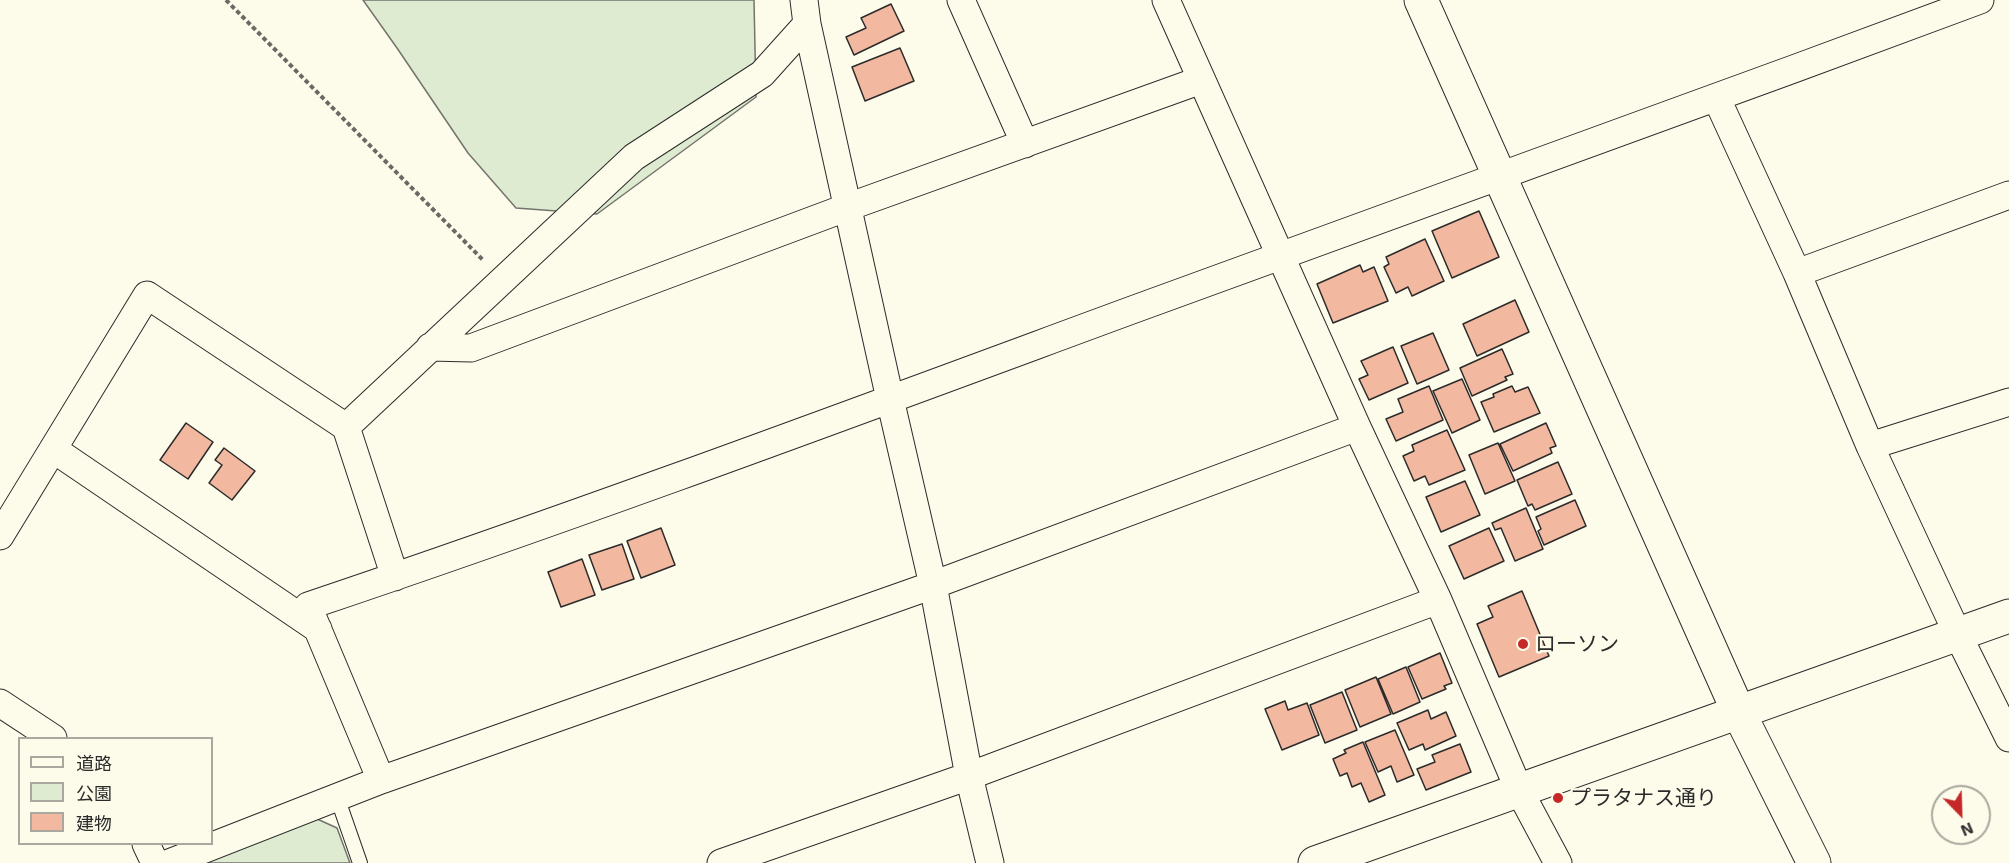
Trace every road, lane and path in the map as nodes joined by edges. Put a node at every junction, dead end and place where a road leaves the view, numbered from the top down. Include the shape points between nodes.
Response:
1 (226, 0) edge
2 (962, 0) edge
3 (1166, 0) edge
4 (1421, 0) edge
5 (1980, 0) edge
6 (806, 12) edge
7 (1201, 80) junction
8 (1717, 99) junction
9 (1025, 144) junction
10 (1499, 176) junction
11 (2009, 195) edge
12 (848, 207) junction
13 (1282, 256) junction
14 (1797, 273) junction
15 (501, 279) junction
16 (430, 347) junction
17 (890, 399) junction
18 (2009, 402) edge
19 (346, 427) junction
20 (1357, 427) junction
21 (1870, 446) junction
22 (53, 449) junction
23 (0, 536) edge
24 (395, 577) junction
25 (933, 585) junction
26 (1438, 600) junction
27 (2009, 616) edge
28 (318, 629) junction
29 (1958, 635) junction
30 (0, 703) edge
31 (1737, 711) junction
32 (51, 737) edge
33 (2009, 738) edge
34 (969, 776) junction
35 (381, 780) junction
36 (1519, 790) junction
37 (337, 797) junction
38 (147, 845) edge
39 (154, 863) edge
40 (169, 863) edge
41 (360, 863) edge
42 (720, 863) edge
43 (990, 863) edge
44 (1315, 863) edge
45 (1558, 863) edge
46 (1814, 863) edge

1 - 15 path
2 - 9 street
3 - 7 street
4 - 10 street
5 - 8 street
6 - 12 street
6 - 15 street via 762,74 634,157
7 - 9 street
7 - 13 street
8 - 10 street
8 - 14 street
9 - 12 street
10 - 13 street
10 - 31 street
11 - 14 street
12 - 16 street via 471,348
12 - 17 street
13 - 17 street
13 - 20 street
14 - 21 street
15 - 16 street
16 - 19 street
17 - 24 street
17 - 25 street
18 - 21 street
19 - 22 street via 147,296
19 - 24 street
20 - 25 street
20 - 26 street
21 - 29 street
22 - 23 street
22 - 28 street
24 - 28 street via 308,606
25 - 34 street
25 - 35 street
26 - 34 street
26 - 36 street
27 - 29 street
28 - 35 street
29 - 31 street
29 - 33 street
30 - 32 street
31 - 36 street
31 - 46 street
34 - 42 street
34 - 43 street
35 - 37 street
36 - 44 street
36 - 45 street
37 - 40 street
37 - 41 lane
38 - 39 street

